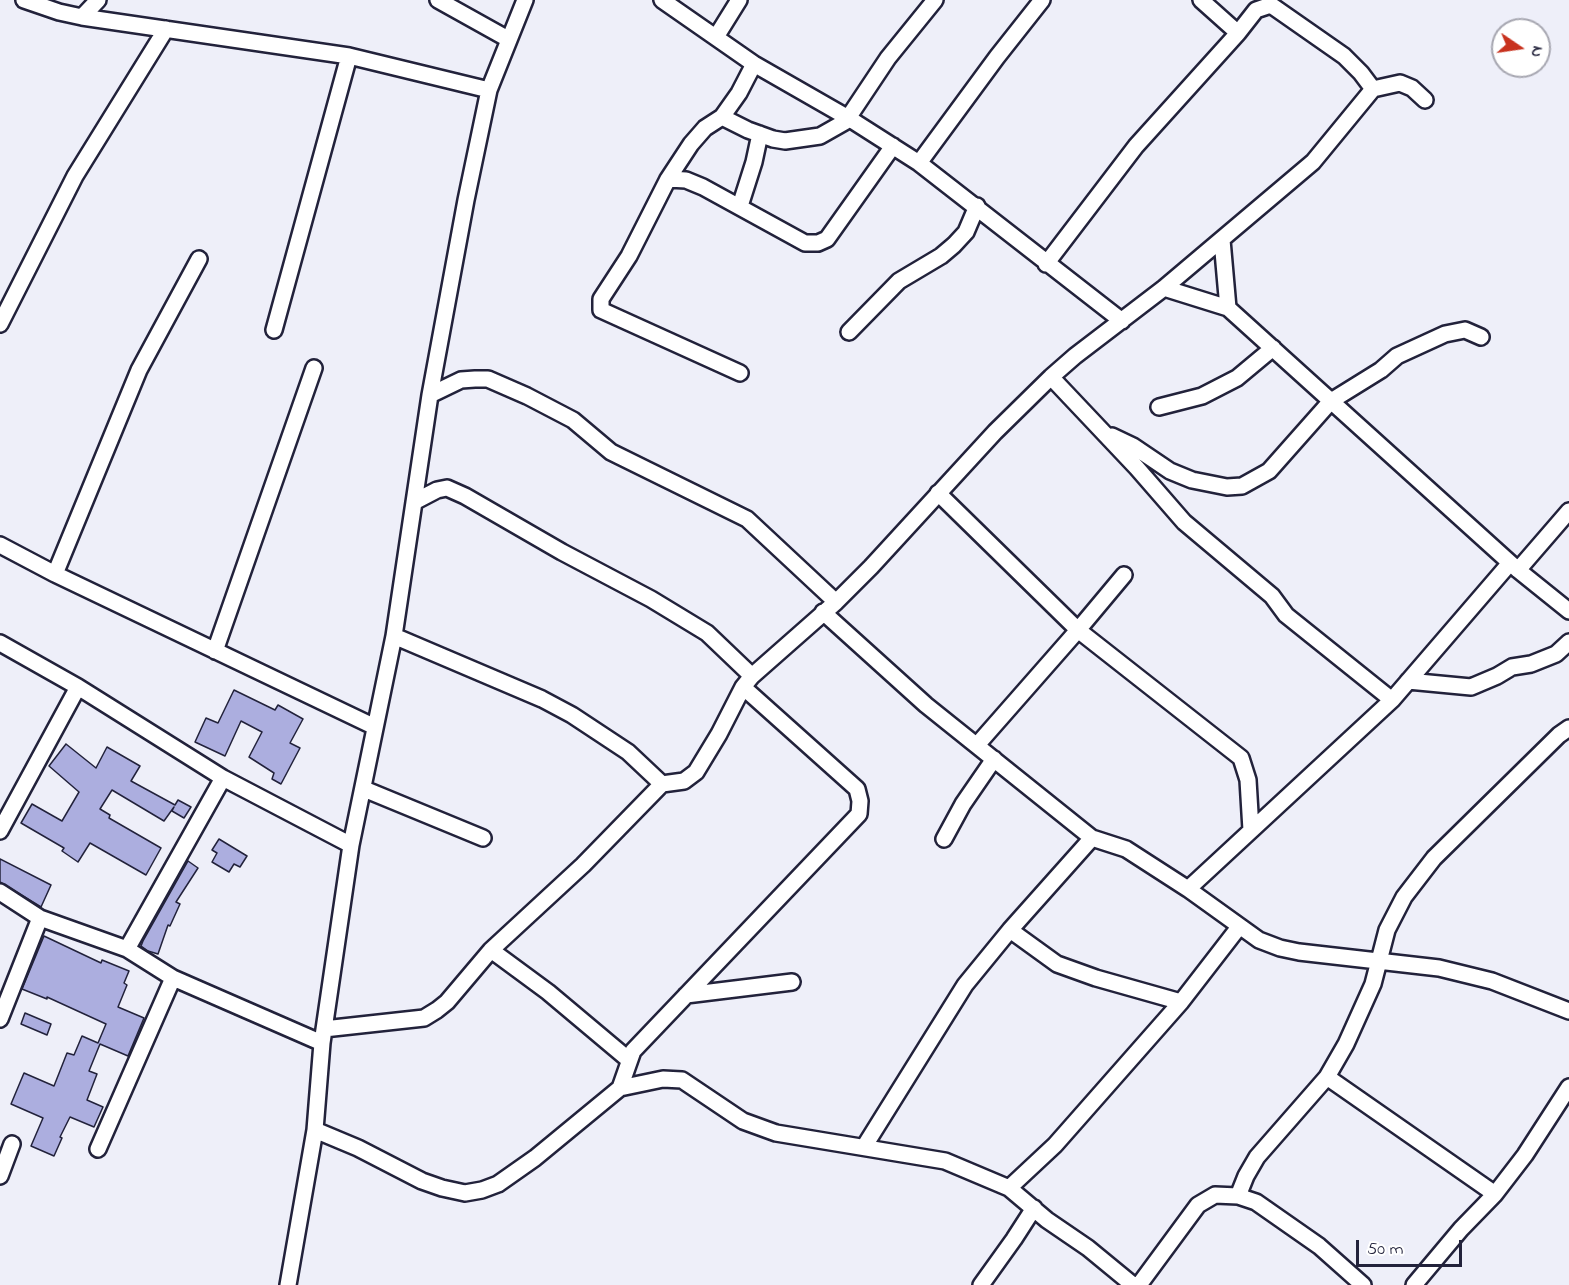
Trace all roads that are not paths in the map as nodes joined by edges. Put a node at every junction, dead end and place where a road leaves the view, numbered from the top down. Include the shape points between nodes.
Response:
1 (24, 0) edge
2 (98, 0) edge
3 (438, 0) edge
4 (525, 0) edge
5 (662, 0) edge
6 (739, 0) edge
7 (935, 0) edge
8 (1042, 0) edge
9 (1201, 0) edge
10 (82, 17) junction
11 (166, 29) junction
12 (1238, 33) junction
13 (716, 37) junction
14 (508, 39) junction
15 (349, 56) junction
16 (754, 64) junction
17 (1373, 89) junction
18 (489, 90) junction
19 (1425, 100) dead end
20 (722, 117) junction
21 (849, 118) junction
22 (760, 134) junction
23 (893, 146) junction
24 (919, 163) junction
25 (668, 178) junction
26 (740, 206) junction
27 (977, 206) junction
28 (1222, 240) junction
29 (199, 259) dead end
30 (1046, 264) junction
31 (1164, 288) junction
32 (1228, 308) junction
33 (1122, 321) junction
34 (0, 324) edge
35 (274, 330) dead end
36 (849, 332) dead end
37 (1481, 336) dead end
38 (1273, 348) junction
39 (314, 368) dead end
40 (740, 373) dead end
41 (1051, 377) junction
42 (430, 395) junction
43 (1331, 401) junction
44 (1159, 407) dead end
45 (1102, 431) junction
46 (938, 493) junction
47 (414, 502) junction
48 (1569, 511) edge
49 (0, 545) edge
50 (1514, 567) junction
51 (55, 574) junction
52 (1124, 575) dead end
53 (836, 602) junction
54 (1569, 611) edge
55 (823, 612) junction
56 (1078, 630) junction
57 (394, 636) junction
58 (1569, 642) edge
59 (0, 643) edge
60 (215, 651) junction
61 (747, 681) junction
62 (1408, 681) junction
63 (78, 687) junction
64 (1392, 700) junction
65 (375, 727) junction
66 (1569, 728) edge
67 (977, 745) junction
68 (994, 759) junction
69 (223, 778) junction
70 (662, 784) junction
71 (364, 789) junction
72 (1251, 830) junction
73 (0, 831) edge
74 (483, 838) dead end
75 (1092, 838) junction
76 (944, 839) dead end
77 (351, 845) junction
78 (1188, 889) junction
79 (0, 892) edge
80 (40, 918) junction
81 (1239, 927) junction
82 (1010, 930) junction
83 (127, 949) junction
84 (491, 950) junction
85 (1378, 961) junction
86 (173, 978) junction
87 (792, 982) dead end
88 (686, 995) junction
89 (1181, 1002) junction
90 (1569, 1011) edge
91 (0, 1019) edge
92 (323, 1036) junction
93 (629, 1060) junction
94 (1327, 1077) junction
95 (1569, 1086) edge
96 (620, 1088) junction
97 (315, 1130) junction
98 (12, 1144) dead end
99 (864, 1147) junction
100 (98, 1149) dead end
101 (0, 1176) edge
102 (1009, 1188) junction
103 (1495, 1194) junction
104 (1238, 1196) junction
105 (1034, 1208) junction
106 (288, 1285) edge
107 (981, 1285) edge
108 (1133, 1285) edge
109 (1139, 1285) edge
110 (1363, 1285) edge
111 (1414, 1285) edge

1 - 10 street
2 - 10 street
3 - 14 street
4 - 14 street
5 - 13 street
6 - 13 street
7 - 21 street via 888,58
8 - 24 street
9 - 12 street
10 - 11 street
11 - 15 street
11 - 34 street via 75,176
12 - 17 street via 1256,10 1271,5 1344,56
12 - 30 street via 1136,146
13 - 16 street
14 - 18 street
15 - 18 street
15 - 35 street
16 - 20 street
16 - 21 street
17 - 19 street via 1400,83
17 - 28 street via 1313,162
18 - 42 street
20 - 22 street
20 - 25 street via 705,128
21 - 22 street via 820,136 784,141
21 - 23 street
22 - 26 street
23 - 24 street
23 - 26 street via 827,239 818,243 805,243
24 - 27 street
25 - 26 street via 686,180
25 - 40 street via 629,256 601,299 601,310
27 - 30 street
27 - 36 street via 966,232 954,245 899,281
28 - 31 street
28 - 32 street
29 - 51 street via 139,370
30 - 33 street
31 - 32 street
31 - 33 street
32 - 38 street
33 - 41 street
37 - 43 street via 1465,330 1445,334 1397,357
38 - 43 street
38 - 44 street via 1237,378 1202,396
39 - 60 street
41 - 45 street
41 - 46 street
42 - 47 street
42 - 53 street via 460,380 488,379 527,396 573,420 611,452 747,519
43 - 45 street via 1269,471 1242,486 1227,488 1170,471
43 - 50 street
45 - 64 street via 1184,522 1272,596 1286,615
46 - 53 street
46 - 56 street
47 - 57 street
47 - 61 street via 437,490 447,489 465,496 707,633
48 - 50 street
49 - 51 street
50 - 54 street
50 - 62 street
51 - 60 street
52 - 56 street
53 - 55 street
55 - 61 street
55 - 67 street via 926,705
56 - 67 street
56 - 72 street via 1241,758 1248,780
57 - 65 street
57 - 70 street via 572,715 628,752
58 - 62 street via 1556,654 1512,667 1471,687
59 - 63 street
60 - 65 street
61 - 70 street via 696,772 684,781
61 - 88 street via 857,789 859,814
62 - 64 street
63 - 69 street
63 - 73 street
64 - 72 street
65 - 71 street
66 - 85 street via 1434,858 1404,897 1387,930
67 - 68 street
68 - 75 street
68 - 76 street
69 - 77 street
69 - 83 street
70 - 84 street via 584,865
71 - 74 street
71 - 77 street
72 - 78 street
75 - 78 street via 1126,849
75 - 82 street
77 - 92 street
78 - 81 street
79 - 80 street
80 - 83 street
80 - 91 street
81 - 85 street via 1280,948
81 - 89 street
82 - 89 street via 1057,964
82 - 99 street via 965,985
83 - 86 street
84 - 92 street via 447,1002 424,1018
84 - 93 street
85 - 90 street via 1439,968 1492,981
85 - 94 street via 1367,1000
86 - 92 street
86 - 100 street
87 - 88 street
88 - 93 street
89 - 102 street via 1055,1145
92 - 97 street
93 - 96 street
94 - 103 street
94 - 104 street via 1257,1157
95 - 103 street
96 - 97 street via 498,1184 465,1193 422,1181
96 - 99 street via 663,1079 682,1080 743,1121 776,1133
97 - 106 street
98 - 101 street
99 - 102 street via 945,1161
102 - 105 street
103 - 111 street
104 - 109 street via 1215,1195 1198,1205
104 - 110 street via 1256,1202 1319,1246
105 - 107 street
105 - 108 street

